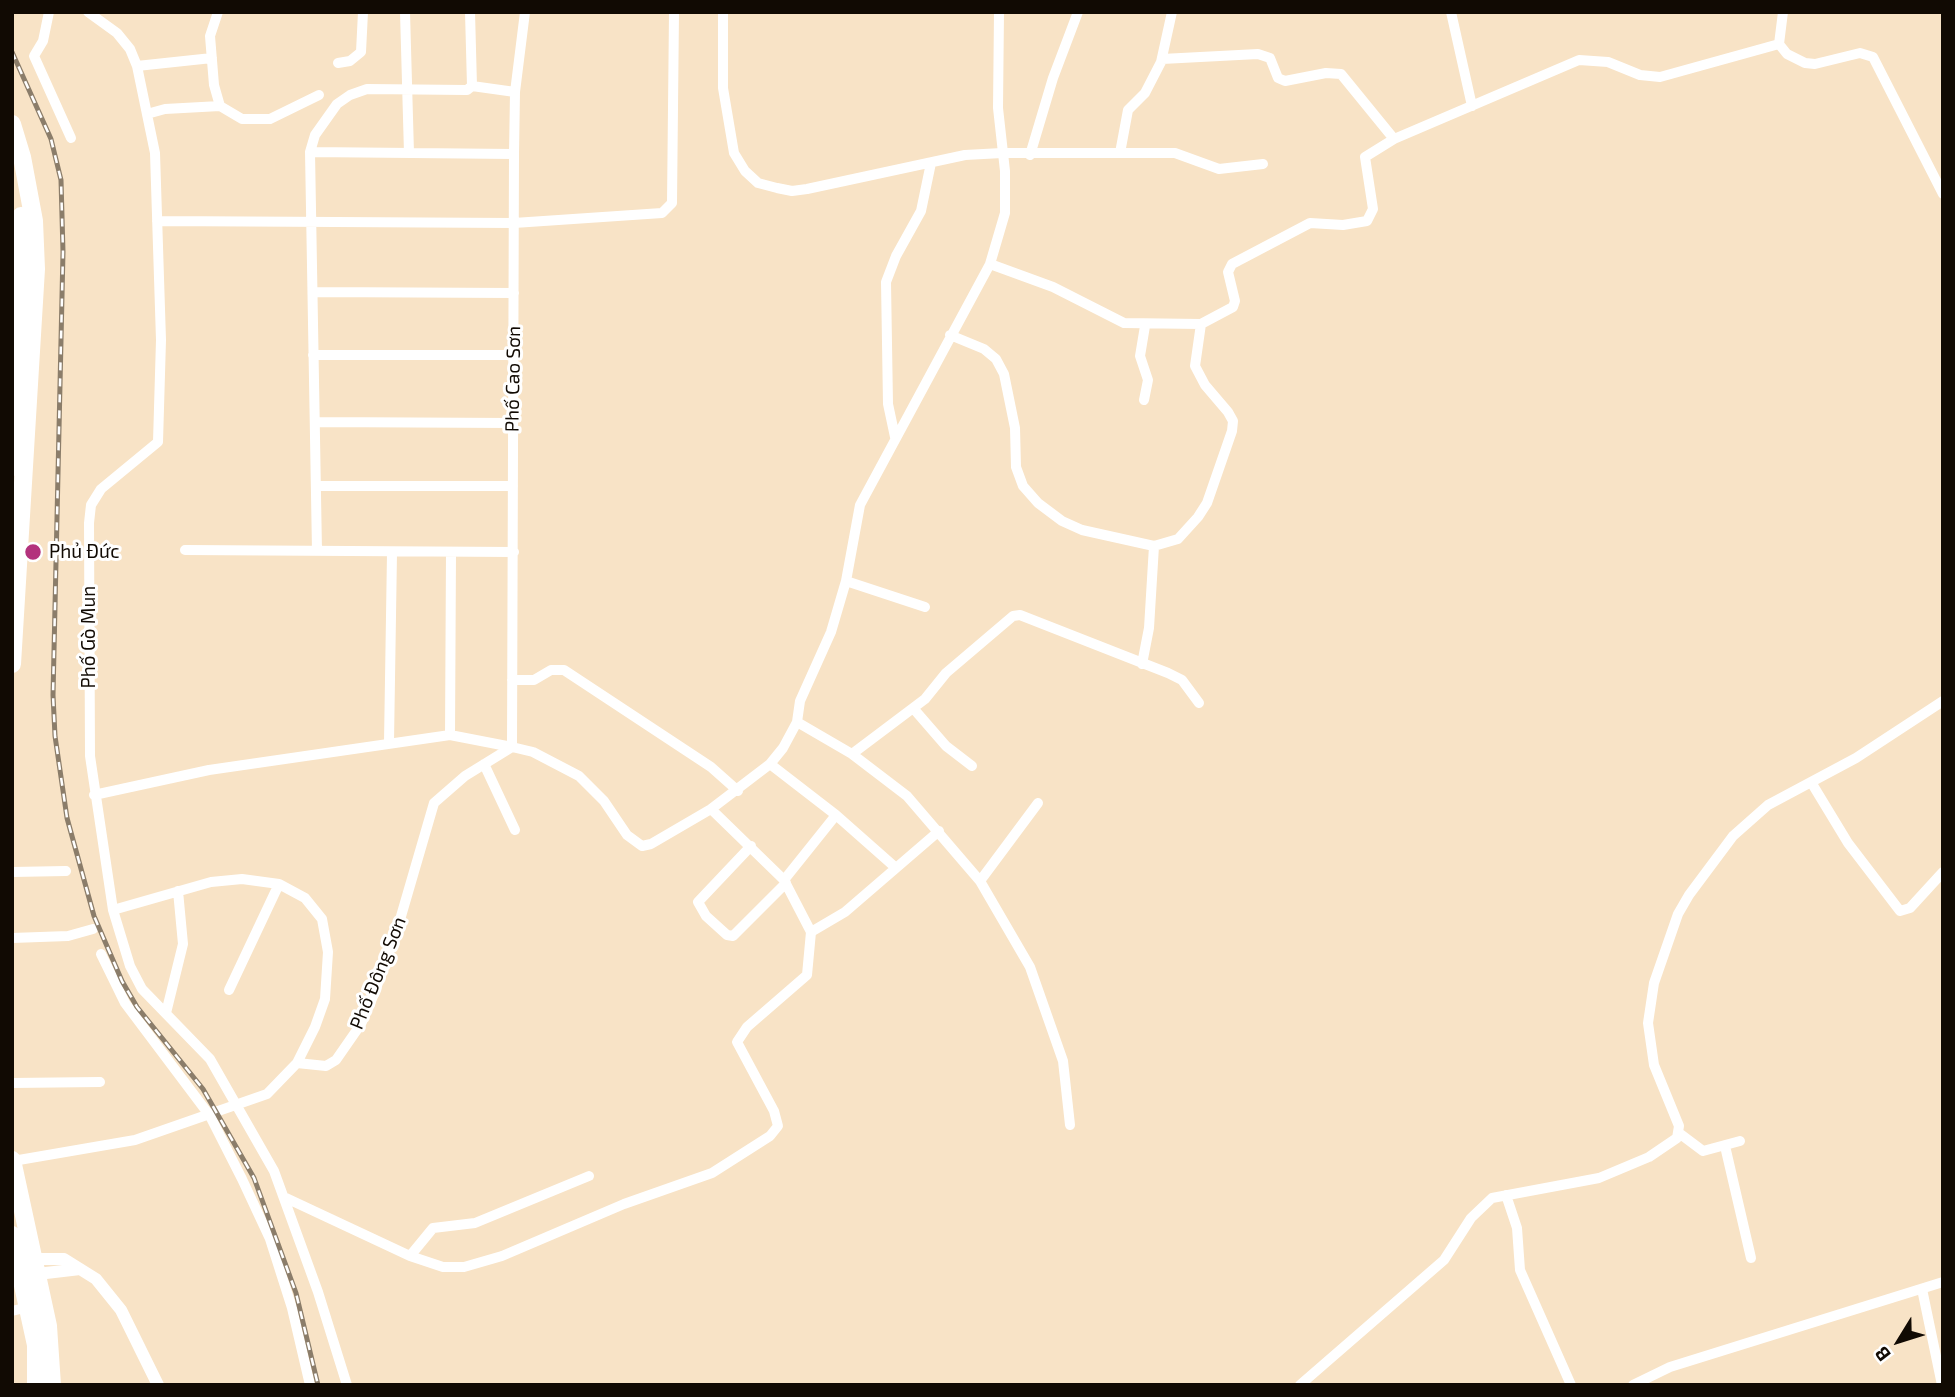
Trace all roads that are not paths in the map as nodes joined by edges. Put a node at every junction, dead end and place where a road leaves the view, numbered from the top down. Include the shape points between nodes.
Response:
1 (49, 12) edge
2 (88, 12) edge
3 (218, 12) edge
4 (363, 12) edge
5 (405, 12) edge
6 (470, 12) edge
7 (525, 12) edge
8 (674, 12) edge
9 (723, 12) edge
10 (999, 12) edge
11 (1078, 12) edge
12 (1172, 12) edge
13 (1451, 12) edge
14 (1783, 12) edge
15 (1779, 44) junction
16 (212, 58) junction
17 (1162, 59) junction
18 (338, 63) dead end
19 (137, 66) junction
20 (472, 86) junction
21 (407, 89) junction
22 (516, 93) junction
23 (319, 96) dead end
24 (220, 106) junction
25 (1472, 106) junction
26 (147, 114) junction
27 (12, 124) edge
28 (71, 138) dead end
29 (1394, 139) junction
30 (310, 152) junction
31 (409, 153) junction
32 (1002, 153) junction
33 (1120, 153) junction
34 (514, 154) junction
35 (1030, 155) junction
36 (931, 163) junction
37 (1263, 164) dead end
38 (12, 168) edge
39 (1943, 194) edge
40 (157, 221) junction
41 (312, 222) junction
42 (514, 223) junction
43 (990, 264) junction
44 (313, 292) junction
45 (514, 293) junction
46 (17, 296) edge
47 (1201, 324) junction
48 (1145, 326) junction
49 (950, 335) junction
50 (313, 355) junction
51 (514, 355) junction
52 (1144, 400) dead end
53 (315, 422) junction
54 (512, 423) junction
55 (895, 437) junction
56 (12, 467) edge
57 (316, 486) junction
58 (513, 486) junction
59 (1154, 545) junction
60 (185, 551) dead end
61 (317, 551) junction
62 (451, 552) junction
63 (514, 552) junction
64 (392, 553) junction
65 (846, 581) junction
66 (925, 607) dead end
67 (12, 664) edge
68 (1142, 664) junction
69 (512, 680) junction
70 (1943, 701) edge
71 (1199, 703) dead end
72 (913, 708) junction
73 (797, 722) junction
74 (450, 735) junction
75 (389, 742) junction
76 (512, 747) junction
77 (852, 754) junction
78 (484, 764) junction
79 (770, 764) junction
80 (972, 766) dead end
81 (1811, 782) junction
82 (738, 791) junction
83 (94, 795) junction
84 (1038, 803) dead end
85 (711, 809) junction
86 (835, 815) junction
87 (516, 830) dead end
88 (939, 831) junction
89 (751, 846) junction
90 (896, 868) junction
91 (66, 871) dead end
92 (12, 872) edge
93 (1943, 872) edge
94 (785, 881) junction
95 (980, 881) junction
96 (279, 884) junction
97 (178, 891) junction
98 (113, 911) junction
99 (93, 929) dead end
100 (811, 932) junction
101 (12, 938) edge
102 (101, 954) dead end
103 (229, 990) dead end
104 (166, 1013) junction
105 (297, 1063) junction
106 (100, 1082) dead end
107 (12, 1083) edge
108 (239, 1105) junction
109 (210, 1116) junction
110 (1070, 1125) dead end
111 (1679, 1133) junction
112 (1740, 1141) dead end
113 (1725, 1146) junction
114 (12, 1160) edge
115 (589, 1176) dead end
116 (1506, 1195) junction
117 (286, 1198) junction
118 (12, 1235) edge
119 (410, 1256) junction
120 (1751, 1258) dead end
121 (28, 1267) junction
122 (1943, 1282) edge
123 (1922, 1289) junction
124 (20, 1309) edge
125 (36, 1385) edge
126 (52, 1385) edge
127 (158, 1385) edge
128 (310, 1385) edge
129 (346, 1385) edge
130 (1300, 1385) edge
131 (1571, 1385) edge
132 (1633, 1385) edge
133 (1942, 1385) edge

1 - 28 street via 43,41 34,56
2 - 19 street, Phố Gò Mun via 117,33
3 - 16 street via 211,36
4 - 18 street via 362,52
5 - 21 street
6 - 20 street
7 - 22 street, Phố Cao Sơn
8 - 42 street via 672,203 668,209
9 - 36 street via 723,88 734,153 758,183 792,191
10 - 32 street
11 - 35 street
12 - 17 street
13 - 25 street
14 - 15 street
15 - 25 street via 1660,78 1608,62 1580,61
15 - 39 street via 1805,63 1860,53 1873,57
16 - 19 street
16 - 24 street
17 - 29 street via 1258,54 1270,58 1278,78 1285,81 1341,74
17 - 33 street via 1145,93 1128,110
19 - 26 street, Phố Gò Mun
20 - 21 street via 467,90
20 - 22 street
21 - 30 street via 367,89 350,95 322,123
21 - 31 street
22 - 34 street, Phố Cao Sơn
23 - 24 street via 270,119 243,119
24 - 26 street
25 - 29 street
26 - 40 street, Phố Gò Mun via 155,153
27 - 67 highway via 34,221 36,269
29 - 47 street via 1365,157 1373,209 1367,221 1310,223 1232,264 1228,272 1233,307
30 - 31 street
30 - 41 street
31 - 34 street
32 - 35 street
32 - 36 street
32 - 43 street via 1005,213
33 - 35 street
33 - 37 street via 1175,153 1219,169
34 - 42 street, Phố Cao Sơn
36 - 55 street via 921,211 886,282 888,404
38 - 46 highway via 22,224
40 - 41 street
40 - 83 street, Phố Gò Mun via 160,436 155,446 101,489 91,505 90,756
41 - 42 street
41 - 44 street
42 - 45 street, Phố Cao Sơn
43 - 48 street via 1053,287 1124,323
43 - 49 street
44 - 45 street
44 - 50 street
45 - 51 street, Phố Cao Sơn
46 - 56 highway
47 - 48 street
47 - 59 street via 1195,366 1228,412 1232,430 1198,517 1178,539
48 - 52 street via 1140,356 1148,380
49 - 55 street
49 - 59 street via 996,359 1015,428 1016,467 1023,486 1038,503 1082,530
50 - 51 street
50 - 53 street
51 - 54 street, Phố Cao Sơn
53 - 54 street
53 - 57 street
54 - 58 street, Phố Cao Sơn
55 - 65 street via 860,505
57 - 58 street
57 - 61 street
58 - 63 street, Phố Cao Sơn
59 - 68 street
60 - 61 street
61 - 64 street
62 - 63 street
62 - 64 street
62 - 74 street
63 - 69 street, Phố Cao Sơn
64 - 75 street
65 - 66 street
65 - 73 street via 831,632 800,701
68 - 71 street via 1182,680
68 - 72 street via 1013,616
69 - 76 street, Phố Cao Sơn
69 - 82 street via 534,680 551,670 564,670 712,767
70 - 81 street
72 - 77 street
72 - 80 street via 946,746
73 - 77 street
73 - 79 street
74 - 75 street
74 - 76 street
75 - 83 street via 209,770
76 - 78 street, Phố Đông Sơn
76 - 85 street via 533,752 579,776 604,801 626,835 642,846
77 - 88 street via 907,796
78 - 87 street
78 - 105 street, Phố Đông Sơn via 446,790 429,814 397,930 374,994 348,1046 326,1066
79 - 82 street
79 - 86 street
81 - 93 street via 1848,843 1899,911 1910,908
81 - 111 street via 1746,822 1708,866 1678,915 1654,983 1648,1023 1654,1065
82 - 85 street
83 - 98 street, Phố Gò Mun
84 - 95 street
85 - 89 street
86 - 90 street
86 - 94 street
88 - 90 street
88 - 95 street
89 - 94 street
89 - 94 street via 698,902 706,916 733,936
90 - 100 street via 845,912
91 - 92 street
94 - 100 street
95 - 110 street via 1030,967 1063,1062
96 - 97 street via 232,880
96 - 103 street
96 - 105 street via 305,898 322,919 328,952 325,999
97 - 98 street
97 - 104 street via 183,944
98 - 104 street, Phố Gò Mun via 130,967 142,989
99 - 101 street via 68,936
100 - 119 street via 807,975 747,1027 737,1042 774,1111 778,1126 770,1136 712,1173 624,1204 502,1256 453,1268
102 - 109 street via 125,1003
104 - 108 street, Phố Gò Mun via 210,1059
105 - 108 street via 267,1094
106 - 107 street
108 - 109 street
108 - 117 street, Phố Gò Mun
109 - 114 street via 135,1140
109 - 128 street via 270,1239
111 - 113 street via 1703,1151
111 - 116 street via 1649,1157 1599,1178
112 - 113 street
113 - 120 street
114 - 121 highway
115 - 119 street via 475,1223 433,1228
116 - 130 street via 1482,1206 1444,1259
116 - 131 street via 1517,1228 1520,1270
117 - 119 street
117 - 129 street, Phố Gò Mun
118 - 121 highway
121 - 124 highway
121 - 126 highway via 51,1347
121 - 127 street via 80,1269 101,1284 121,1310
122 - 123 street
123 - 132 street via 1670,1367
123 - 133 street
124 - 125 highway via 37,1361

